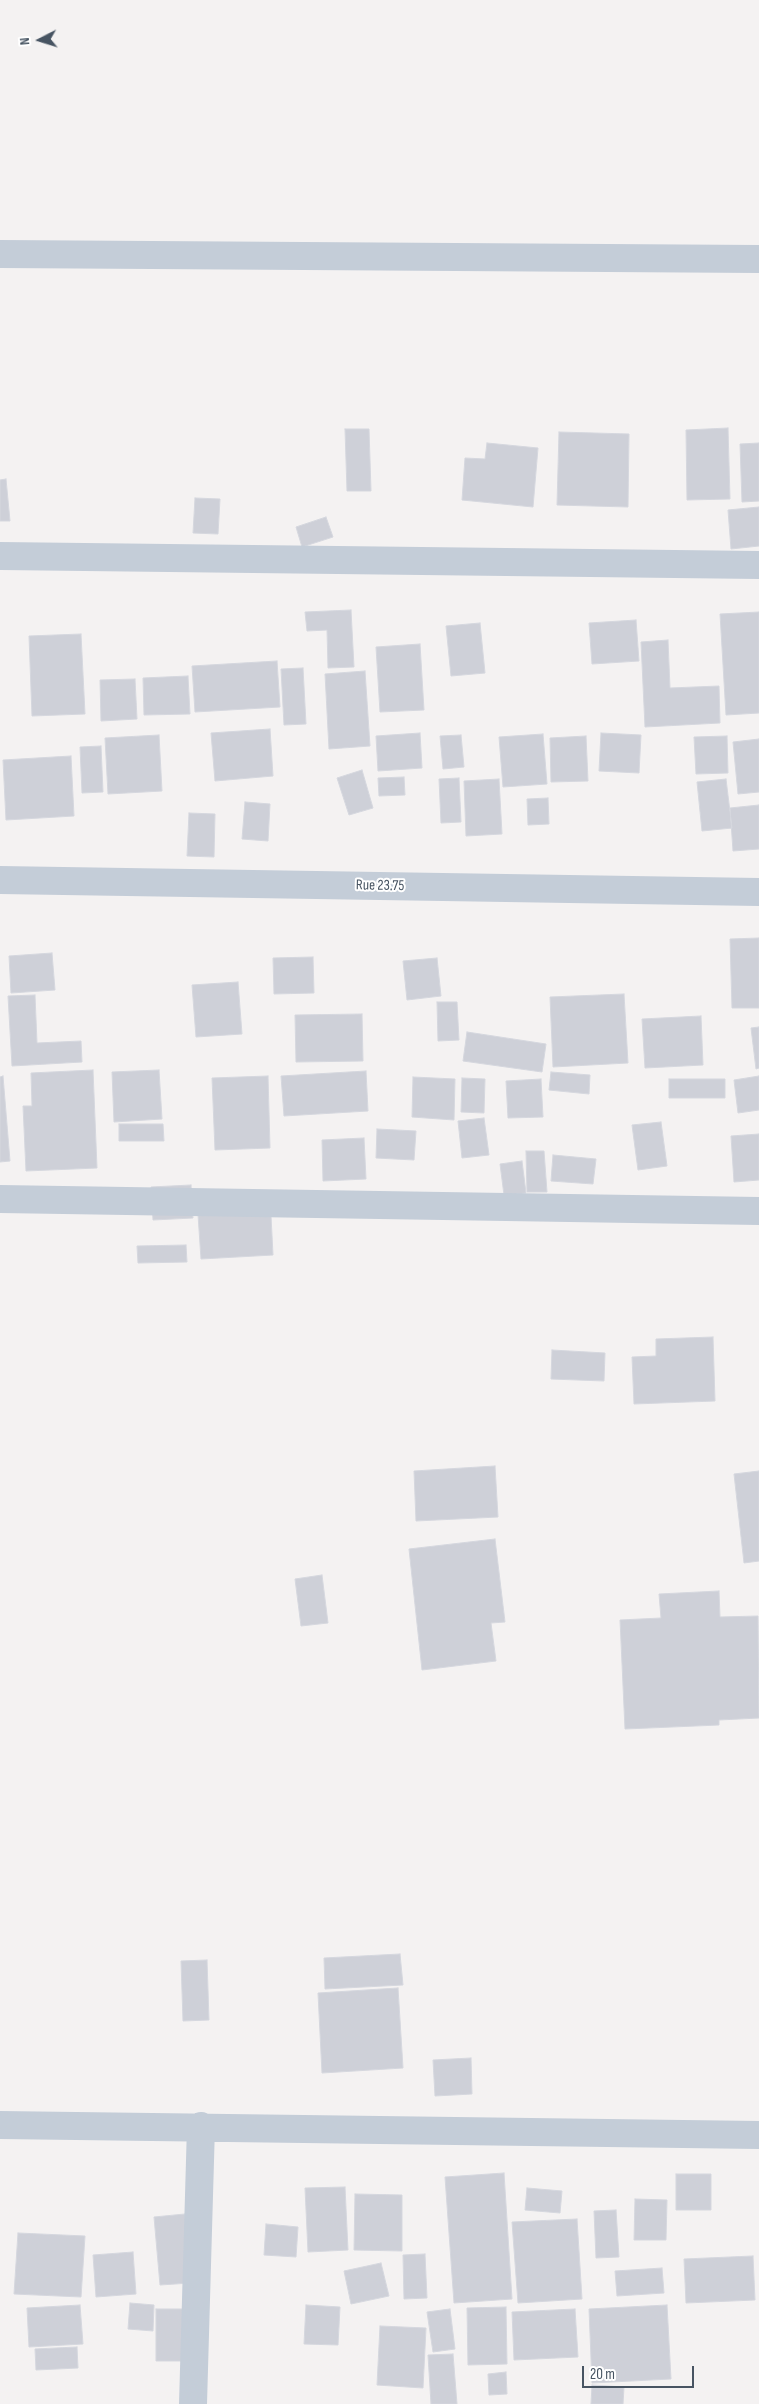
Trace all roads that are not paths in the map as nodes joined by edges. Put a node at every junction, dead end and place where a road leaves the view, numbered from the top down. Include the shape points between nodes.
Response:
1 (0, 254) edge
2 (759, 260) edge
3 (0, 556) edge
4 (759, 565) edge
5 (0, 880) edge
6 (759, 892) edge
7 (0, 1200) edge
8 (759, 1211) edge
9 (0, 2124) edge
10 (201, 2126) junction
11 (759, 2135) edge
12 (193, 2404) edge

1 - 2 street
3 - 4 street
5 - 6 street, Rue 23.75
7 - 8 street
9 - 10 street
10 - 11 street
10 - 12 street

